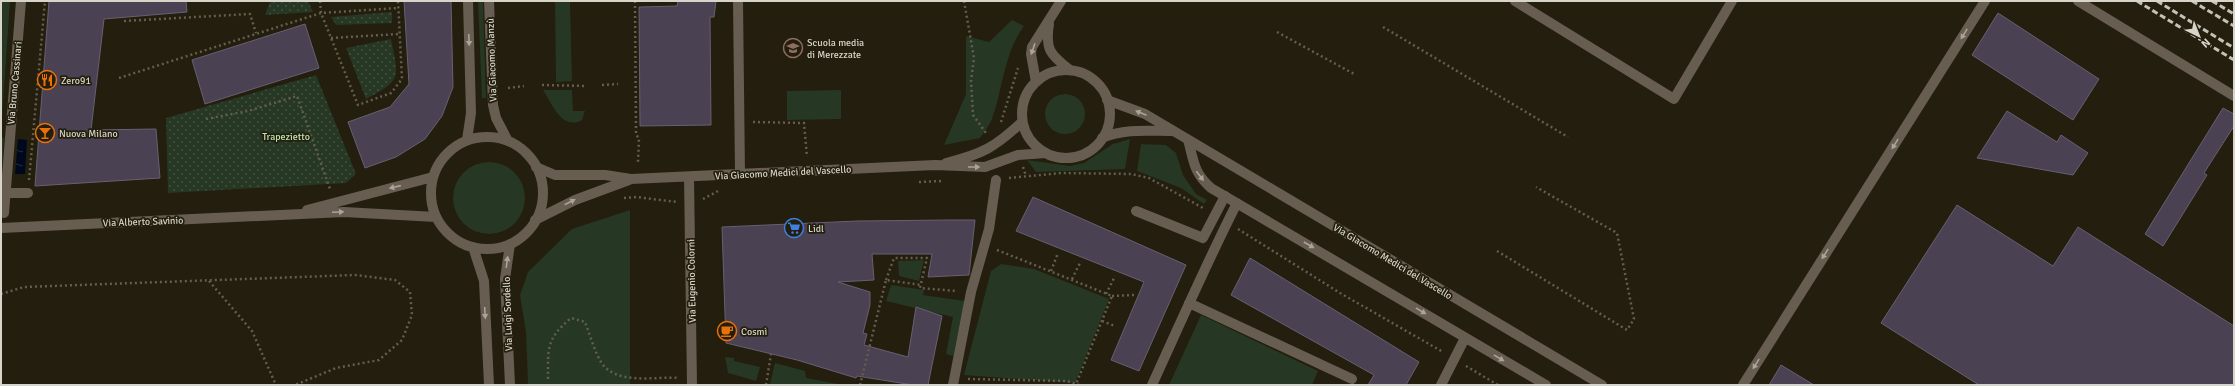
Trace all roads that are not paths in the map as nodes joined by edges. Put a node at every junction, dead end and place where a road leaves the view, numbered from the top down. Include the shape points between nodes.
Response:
1 (21, 1) edge
2 (468, 1) edge
3 (489, 1) edge
4 (738, 1) edge
5 (1061, 1) edge
6 (1515, 1) edge
7 (1732, 1) edge
8 (1985, 1) edge
9 (2078, 1) edge
10 (1050, 20) junction
11 (1070, 70) junction
12 (1036, 82) junction
13 (2234, 96) edge
14 (1107, 100) junction
15 (1022, 122) junction
16 (6, 126) edge
17 (1173, 131) junction
18 (1102, 138) junction
19 (467, 140) junction
20 (1188, 140) junction
21 (508, 141) junction
22 (1046, 153) junction
23 (536, 166) junction
24 (935, 166) junction
25 (740, 174) junction
26 (433, 177) junction
27 (689, 177) junction
28 (631, 179) junction
29 (996, 180) road end
30 (5, 193) junction
31 (28, 193) road end
32 (1225, 196) junction
33 (1237, 203) junction
34 (1136, 211) dead end
35 (4, 214) dead end
36 (285, 216) junction
37 (436, 217) junction
38 (535, 220) junction
39 (1, 228) edge
40 (510, 244) junction
41 (473, 248) junction
42 (1189, 303) junction
43 (1466, 338) junction
44 (1352, 379) dead end
45 (954, 382) edge
46 (692, 383) edge
47 (1598, 384) edge
48 (489, 385) edge
49 (510, 385) edge
50 (1152, 385) edge
51 (1441, 385) edge
52 (1546, 385) edge
53 (1743, 385) edge

1 - 16 street, Via Bruno Cassinari
2 -> 19 street via 471,113
3 - 21 street, Via Giacomo Manzù via 493,104 496,118
4 - 25 street
5 - 10 street
6 - 7 street via 1674,98
8 -> 53 street
9 - 13 street
10 - 11 street via 1047,41 1052,52
10 -> 12 street via 1032,47
11 - 12 street via 1051,72
11 - 14 street via 1091,78 1103,91
12 - 15 street via 1024,100
17 -> 14 street, Via Giacomo Medici del Vascello via 1145,114
14 - 18 street via 1109,118
15 - 22 street via 1031,141
15 - 24 street, Via Giacomo Medici del Vascello via 987,151
16 - 30 street, Via Bruno Cassinari
17 - 18 street, Via Giacomo Medici del Vascello via 1131,130
17 - 20 street, Via Giacomo Medici del Vascello
18 - 22 street via 1085,153 1075,157 1058,158
19 - 21 street via 494,137
19 - 26 street via 446,155
20 -> 32 street via 1193,167 1211,188
20 - 47 street, Via Giacomo Medici del Vascello
21 - 23 street via 524,151
24 -> 22 street, Via Giacomo Medici del Vascello via 985,167 1018,155
23 - 28 street, Via Giacomo Medici del Vascello via 555,175 605,175
23 - 38 street via 543,188
24 - 25 street, Via Giacomo Medici del Vascello
25 - 27 street, Via Giacomo Medici del Vascello
26 -> 36 street, Via Alberto Savinio
26 - 37 street via 431,197
27 - 28 street, Via Giacomo Medici del Vascello
27 - 46 street, Via Eugenio Colorni
38 -> 28 street, Via Giacomo Medici del Vascello via 575,200
29 - 45 street via 983,254 971,292
30 - 31 street
30 - 35 street, Via Bruno Cassinari
32 - 33 street
32 - 34 street via 1203,238
33 - 42 street
33 -> 43 street
36 -> 37 street, Via Alberto Savinio via 344,212
36 - 39 street, Via Alberto Savinio
37 - 41 street via 451,236
38 - 40 street via 520,238
40 - 41 street via 492,248
49 -> 40 street, Via Luigi Sordello via 505,279
41 -> 48 street, Via Luigi Sordello via 484,281
42 - 44 street
42 - 50 street
43 - 51 street
43 -> 52 street

